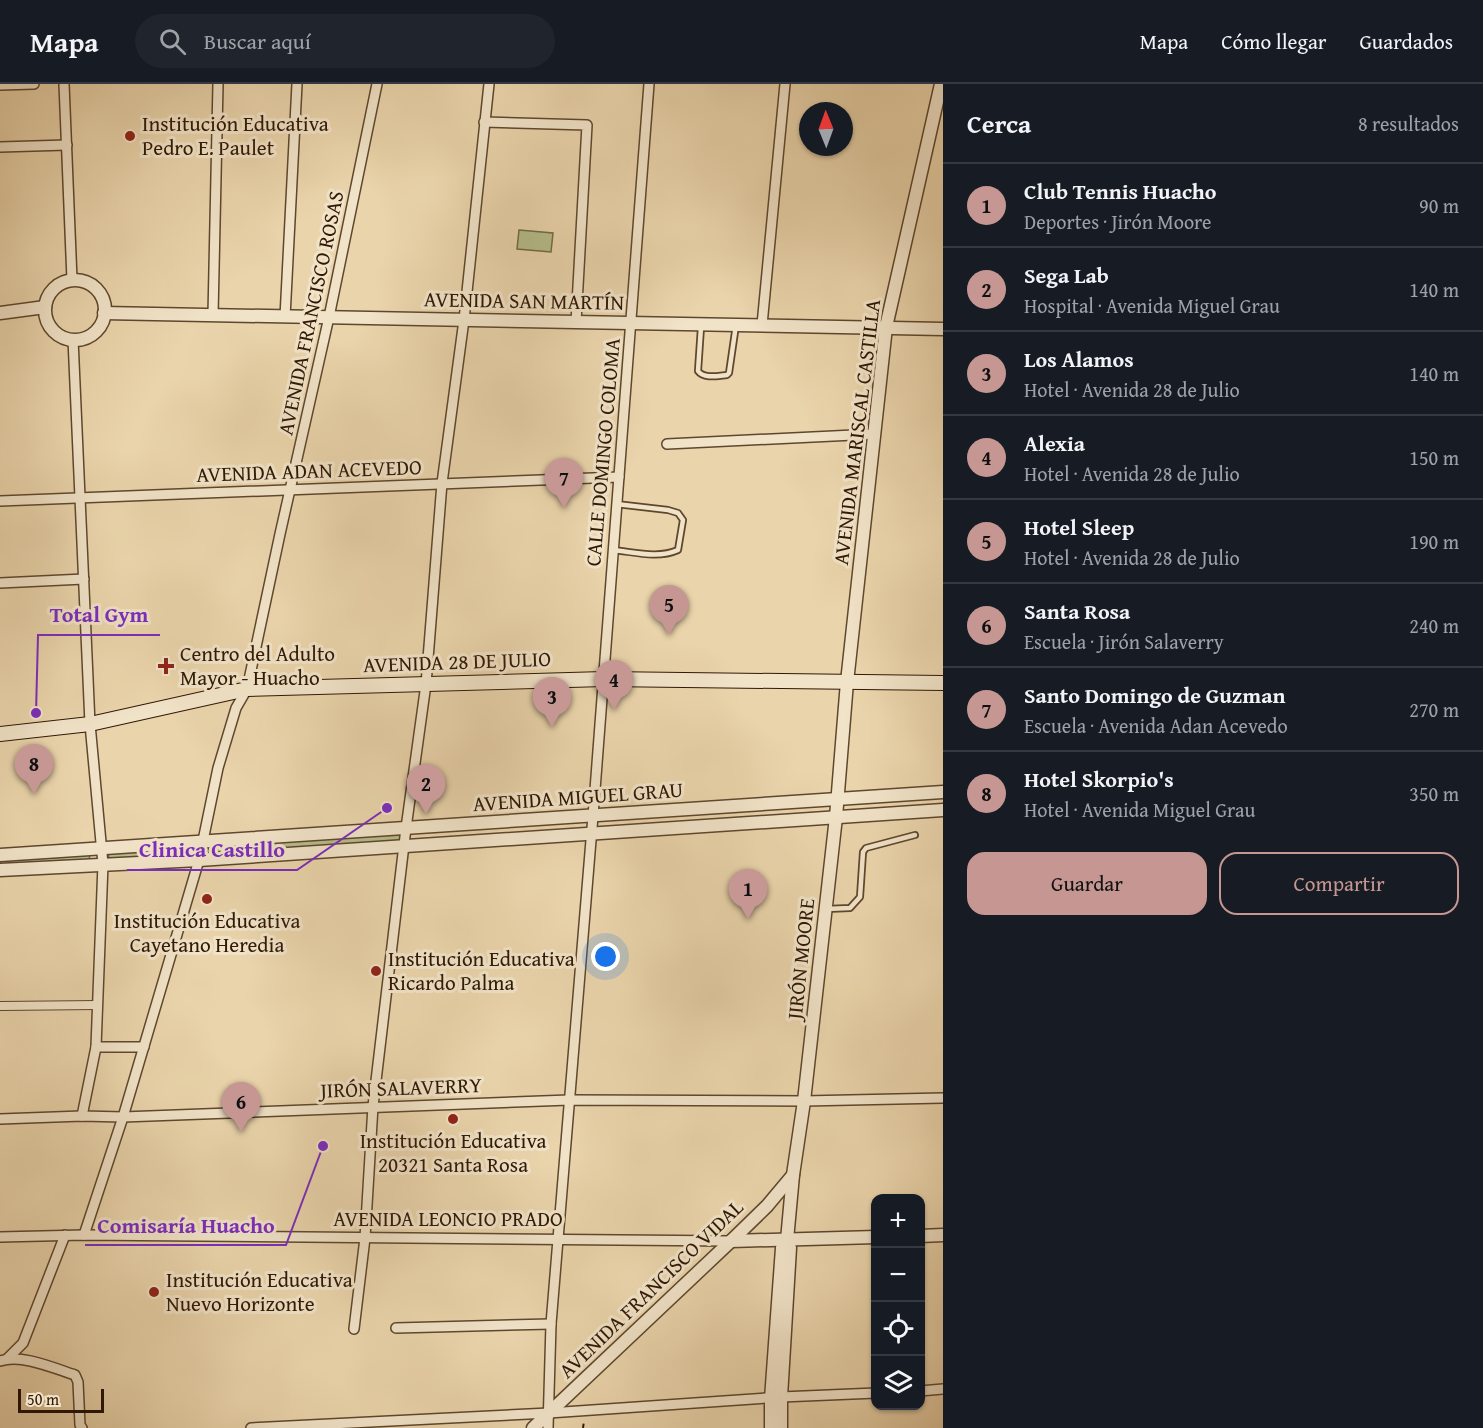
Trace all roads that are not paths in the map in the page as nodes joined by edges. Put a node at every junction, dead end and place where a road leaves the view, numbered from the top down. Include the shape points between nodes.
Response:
1 (34, 84) edge
2 (64, 84) edge
3 (218, 84) edge
4 (297, 84) edge
5 (377, 84) edge
6 (489, 84) edge
7 (650, 84) edge
8 (785, 84) edge
9 (942, 84) edge
10 (0, 85) edge
11 (484, 122) junction
12 (67, 144) junction
13 (0, 147) edge
14 (72, 280) junction
15 (45, 307) junction
16 (0, 313) edge
17 (104, 313) junction
18 (213, 315) junction
19 (285, 316) junction
20 (329, 317) junction
21 (464, 320) junction
22 (576, 322) junction
23 (632, 323) junction
24 (702, 324) junction
25 (736, 325) junction
26 (762, 325) junction
27 (886, 327) junction
28 (943, 328) edge
29 (73, 339) junction
30 (874, 434) junction
31 (667, 444) dead end
32 (619, 477) junction
33 (442, 483) junction
34 (291, 489) junction
35 (80, 497) junction
36 (0, 501) edge
37 (616, 504) junction
38 (613, 550) junction
39 (84, 579) junction
40 (0, 583) edge
41 (604, 679) junction
42 (847, 682) junction
43 (943, 683) edge
44 (426, 684) junction
45 (247, 689) junction
46 (90, 724) junction
47 (0, 734) edge
48 (943, 792) edge
49 (838, 800) junction
50 (943, 810) edge
51 (593, 816) junction
52 (836, 817) junction
53 (406, 828) junction
54 (592, 835) junction
55 (915, 836) dead end
56 (204, 842) junction
57 (404, 847) junction
58 (102, 849) junction
59 (0, 855) edge
60 (199, 860) junction
61 (103, 864) junction
62 (0, 870) edge
63 (826, 909) junction
64 (98, 1005) junction
65 (0, 1006) edge
66 (96, 1047) junction
67 (144, 1047) junction
68 (943, 1098) edge
69 (569, 1100) junction
70 (804, 1101) junction
71 (373, 1106) junction
72 (82, 1116) junction
73 (123, 1117) junction
74 (0, 1119) edge
75 (793, 1175) junction
76 (65, 1235) junction
77 (84, 1235) junction
78 (925, 1236) edge
79 (943, 1236) edge
80 (0, 1237) edge
81 (871, 1237) edge
82 (365, 1238) junction
83 (558, 1239) junction
84 (787, 1240) junction
85 (731, 1241) junction
86 (551, 1324) junction
87 (396, 1328) dead end
88 (354, 1329) dead end
89 (4, 1360) edge
90 (943, 1389) edge
91 (925, 1390) edge
92 (871, 1393) edge
93 (776, 1398) junction
94 (549, 1413) junction
95 (82, 1428) edge
96 (251, 1428) edge
97 (532, 1428) edge
98 (548, 1428) edge
99 (771, 1428) edge
100 (781, 1428) edge

1 - 10 street
2 - 12 street
3 - 18 street
4 - 19 street
5 - 20 street, AVENIDA FRANCISCO ROSAS
6 - 11 street
7 - 23 street, CALLE DOMINGO COLOMA
8 - 26 street
9 - 27 street, AVENIDA MARISCAL CASTILLA
11 - 21 street
11 - 22 street via 587,125
12 - 13 street
12 - 14 street
14 - 15 street via 57,286
14 - 17 street via 96,289
15 - 16 street
15 - 29 street via 46,317 56,332
17 - 18 street, AVENIDA SAN MARTÍN
17 - 29 street via 97,329
18 - 19 street, AVENIDA SAN MARTÍN
19 - 20 street, AVENIDA SAN MARTÍN
20 - 21 street, AVENIDA SAN MARTÍN
20 - 34 street, AVENIDA FRANCISCO ROSAS
21 - 22 street, AVENIDA SAN MARTÍN
21 - 33 street
22 - 23 street, AVENIDA SAN MARTÍN
23 - 24 street, AVENIDA SAN MARTÍN
23 - 32 street, CALLE DOMINGO COLOMA
24 - 25 street, AVENIDA SAN MARTÍN
24 - 25 lane via 698,371 706,376 729,373
25 - 26 street, AVENIDA SAN MARTÍN
26 - 27 street, AVENIDA SAN MARTÍN
27 - 28 street, AVENIDA SAN MARTÍN
27 - 30 street, AVENIDA MARISCAL CASTILLA
29 - 35 street
30 - 31 street
30 - 42 street, AVENIDA MARISCAL CASTILLA
32 - 33 street, AVENIDA ADAN ACEVEDO
32 - 37 street, CALLE DOMINGO COLOMA
33 - 34 street, AVENIDA ADAN ACEVEDO
33 - 44 street
34 - 35 street, AVENIDA ADAN ACEVEDO
34 - 45 street, AVENIDA FRANCISCO ROSAS
35 - 36 street, AVENIDA ADAN ACEVEDO
35 - 39 street
37 - 38 street, CALLE DOMINGO COLOMA
37 - 38 lane via 668,510 678,513 683,520 678,550 669,554
38 - 41 street, CALLE DOMINGO COLOMA
39 - 40 street
39 - 46 street
41 - 42 main road, AVENIDA 28 DE JULIO
41 - 44 main road, AVENIDA 28 DE JULIO
41 - 51 street, CALLE DOMINGO COLOMA
42 - 43 main road, AVENIDA 28 DE JULIO
42 - 49 street, JIRÓN MOORE
44 - 45 main road, AVENIDA 28 DE JULIO
44 - 53 street
45 - 46 main road, AVENIDA 28 DE JULIO
45 - 56 street, AVENIDA FRANCISCO ROSAS via 236,708 221,758
46 - 47 main road, AVENIDA 28 DE JULIO
46 - 58 street
48 - 49 street, AVENIDA MIGUEL GRAU
49 - 51 street, AVENIDA MIGUEL GRAU
49 - 52 street, JIRÓN MOORE
50 - 52 street, AVENIDA MIGUEL GRAU
51 - 53 street, AVENIDA MIGUEL GRAU
51 - 54 street, CALLE DOMINGO COLOMA
52 - 54 street, AVENIDA MIGUEL GRAU
52 - 63 street, JIRÓN MOORE
53 - 56 street, AVENIDA MIGUEL GRAU
53 - 57 street
54 - 57 street, AVENIDA MIGUEL GRAU
54 - 69 street, CALLE DOMINGO COLOMA
55 - 63 lane via 866,848 860,897 849,908
56 - 58 street, AVENIDA MIGUEL GRAU
56 - 60 street, AVENIDA FRANCISCO ROSAS
57 - 60 street, AVENIDA MIGUEL GRAU
57 - 71 street
58 - 59 street, AVENIDA MIGUEL GRAU
58 - 61 street
60 - 61 street, AVENIDA MIGUEL GRAU
60 - 67 street, AVENIDA FRANCISCO ROSAS
61 - 62 street, AVENIDA MIGUEL GRAU
61 - 64 street
63 - 70 street, JIRÓN MOORE
64 - 65 street
64 - 66 street
66 - 67 street
66 - 72 street
67 - 73 street, AVENIDA FRANCISCO ROSAS
68 - 70 street, JIRÓN SALAVERRY
69 - 70 street, JIRÓN SALAVERRY
69 - 71 street, JIRÓN SALAVERRY
69 - 83 street, CALLE DOMINGO COLOMA
70 - 75 street, JIRÓN MOORE
71 - 73 street, JIRÓN SALAVERRY
71 - 82 street
72 - 73 street, JIRÓN SALAVERRY
72 - 74 street, JIRÓN SALAVERRY
73 - 77 street, AVENIDA FRANCISCO ROSAS
75 - 84 street, JIRÓN MOORE
75 - 85 street, AVENIDA FRANCISCO VIDAL
76 - 77 street, AVENIDA LEONCIO PRADO
76 - 80 street, AVENIDA LEONCIO PRADO
76 - 89 street via 23,1343
77 - 82 street, AVENIDA LEONCIO PRADO
78 - 79 street
81 - 84 street, AVENIDA LEONCIO PRADO
82 - 83 street, AVENIDA LEONCIO PRADO
82 - 88 street
83 - 85 street, AVENIDA LEONCIO PRADO
83 - 86 street, CALLE DOMINGO COLOMA
84 - 85 street, AVENIDA LEONCIO PRADO
84 - 93 street, JIRÓN MOORE via 790,1248
85 - 94 street, AVENIDA FRANCISCO VIDAL
86 - 87 street
86 - 94 street, CALLE DOMINGO COLOMA
89 - 95 street via 30,1362 75,1375
90 - 91 street
92 - 93 street
93 - 94 street
93 - 99 street
93 - 100 street
94 - 96 street
94 - 97 street, AVENIDA FRANCISCO VIDAL
94 - 98 street, CALLE DOMINGO COLOMA

